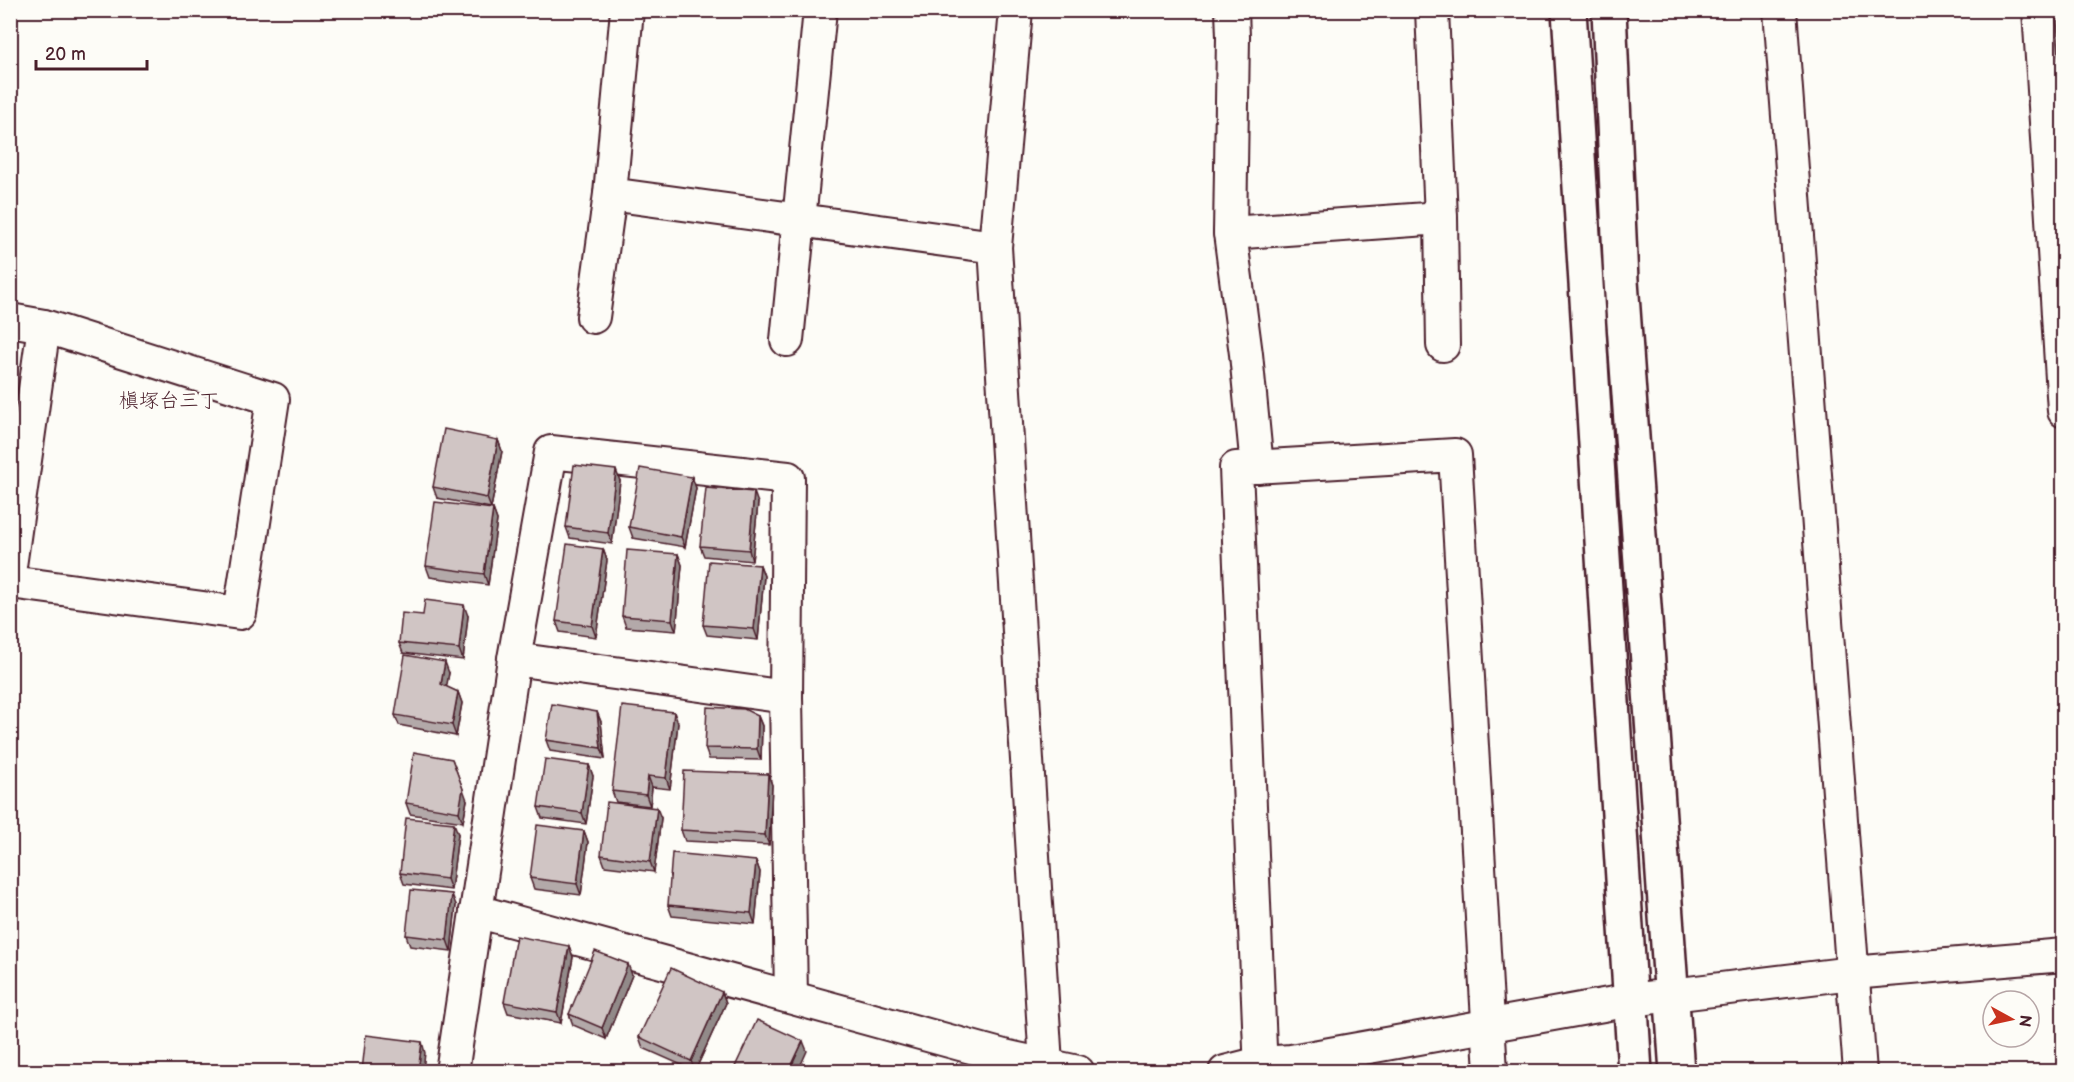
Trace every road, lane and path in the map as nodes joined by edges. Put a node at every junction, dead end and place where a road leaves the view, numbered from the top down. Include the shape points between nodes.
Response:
1 (627, 10) edge
2 (820, 10) edge
3 (1016, 10) edge
4 (1232, 10) edge
5 (1432, 10) edge
6 (1569, 10) edge
7 (1610, 10) edge
8 (1780, 10) edge
9 (2039, 10) edge
10 (610, 194) junction
11 (1441, 218) junction
12 (799, 220) junction
13 (1230, 233) junction
14 (995, 247) junction
15 (593, 317) dead end
16 (10, 321) edge
17 (44, 326) junction
18 (787, 340) dead end
19 (1443, 345) dead end
20 (2064, 411) edge
21 (1257, 467) junction
22 (10, 566) edge
23 (10, 582) edge
24 (514, 659) junction
25 (786, 698) junction
26 (476, 911) junction
27 (2064, 955) edge
28 (1852, 973) junction
29 (1672, 995) junction
30 (791, 997) junction
31 (1631, 1000) junction
32 (1488, 1025) junction
33 (1046, 1064) junction
34 (1260, 1067) edge
35 (452, 1071) edge
36 (1078, 1071) edge
37 (1225, 1071) edge
38 (1491, 1071) edge
39 (1635, 1071) edge
40 (1677, 1071) edge
41 (1860, 1071) edge

1 - 10 street
2 - 12 street
3 - 14 street
4 - 13 street
5 - 11 street
6 - 31 street
7 - 29 street via 1621,281
8 - 28 street
9 - 20 street
10 - 12 street
10 - 15 street
11 - 13 street
11 - 19 street
12 - 14 street
12 - 18 street
13 - 21 street
14 - 33 street
16 - 17 street
17 - 22 street
17 - 23 street via 273,399 240,612
21 - 32 street via 1455,455
21 - 34 street via 1236,468
24 - 25 street
24 - 25 street via 551,452 788,477
24 - 26 street
25 - 30 street
26 - 30 street
26 - 35 street
27 - 28 street
28 - 29 street
28 - 41 street
29 - 31 street
29 - 40 street
30 - 33 street
31 - 32 street
31 - 39 street
32 - 34 street
32 - 38 street
33 - 36 street
34 - 37 street

